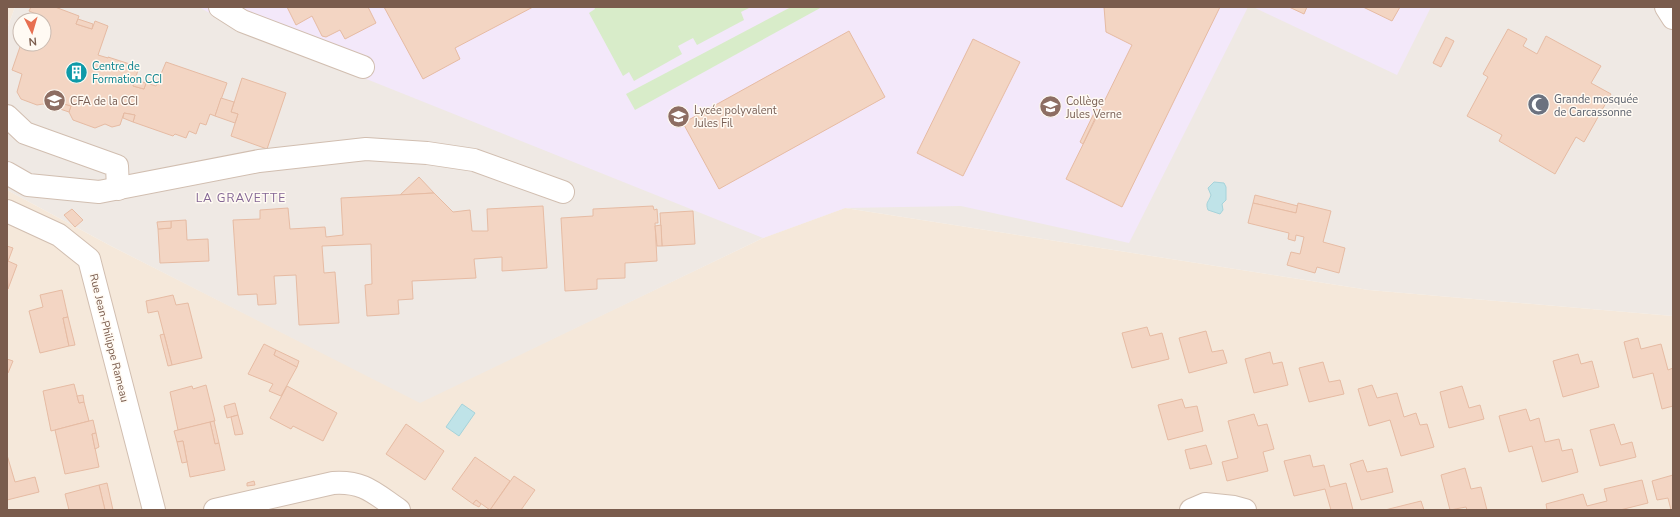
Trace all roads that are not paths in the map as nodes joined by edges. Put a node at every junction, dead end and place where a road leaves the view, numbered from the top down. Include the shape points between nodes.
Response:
1 (220, 7) edge
2 (1666, 7) edge
3 (1673, 18) edge
4 (363, 67) dead end
5 (7, 116) edge
6 (7, 173) edge
7 (118, 188) junction
8 (563, 192) dead end
9 (7, 211) edge
10 (154, 510) edge
11 (215, 510) edge
12 (399, 510) edge
13 (1191, 510) edge
14 (1246, 510) edge

1 - 4 street via 242,21
2 - 3 street
5 - 7 street via 25,133 117,166
6 - 7 street via 28,185 99,192
7 - 8 street via 259,161 366,149 427,153 474,160
9 - 10 street, Rue Jean-Philippe Rameau via 59,235 89,259
11 - 12 street via 333,483 350,482 365,487
13 - 14 street via 1206,504

